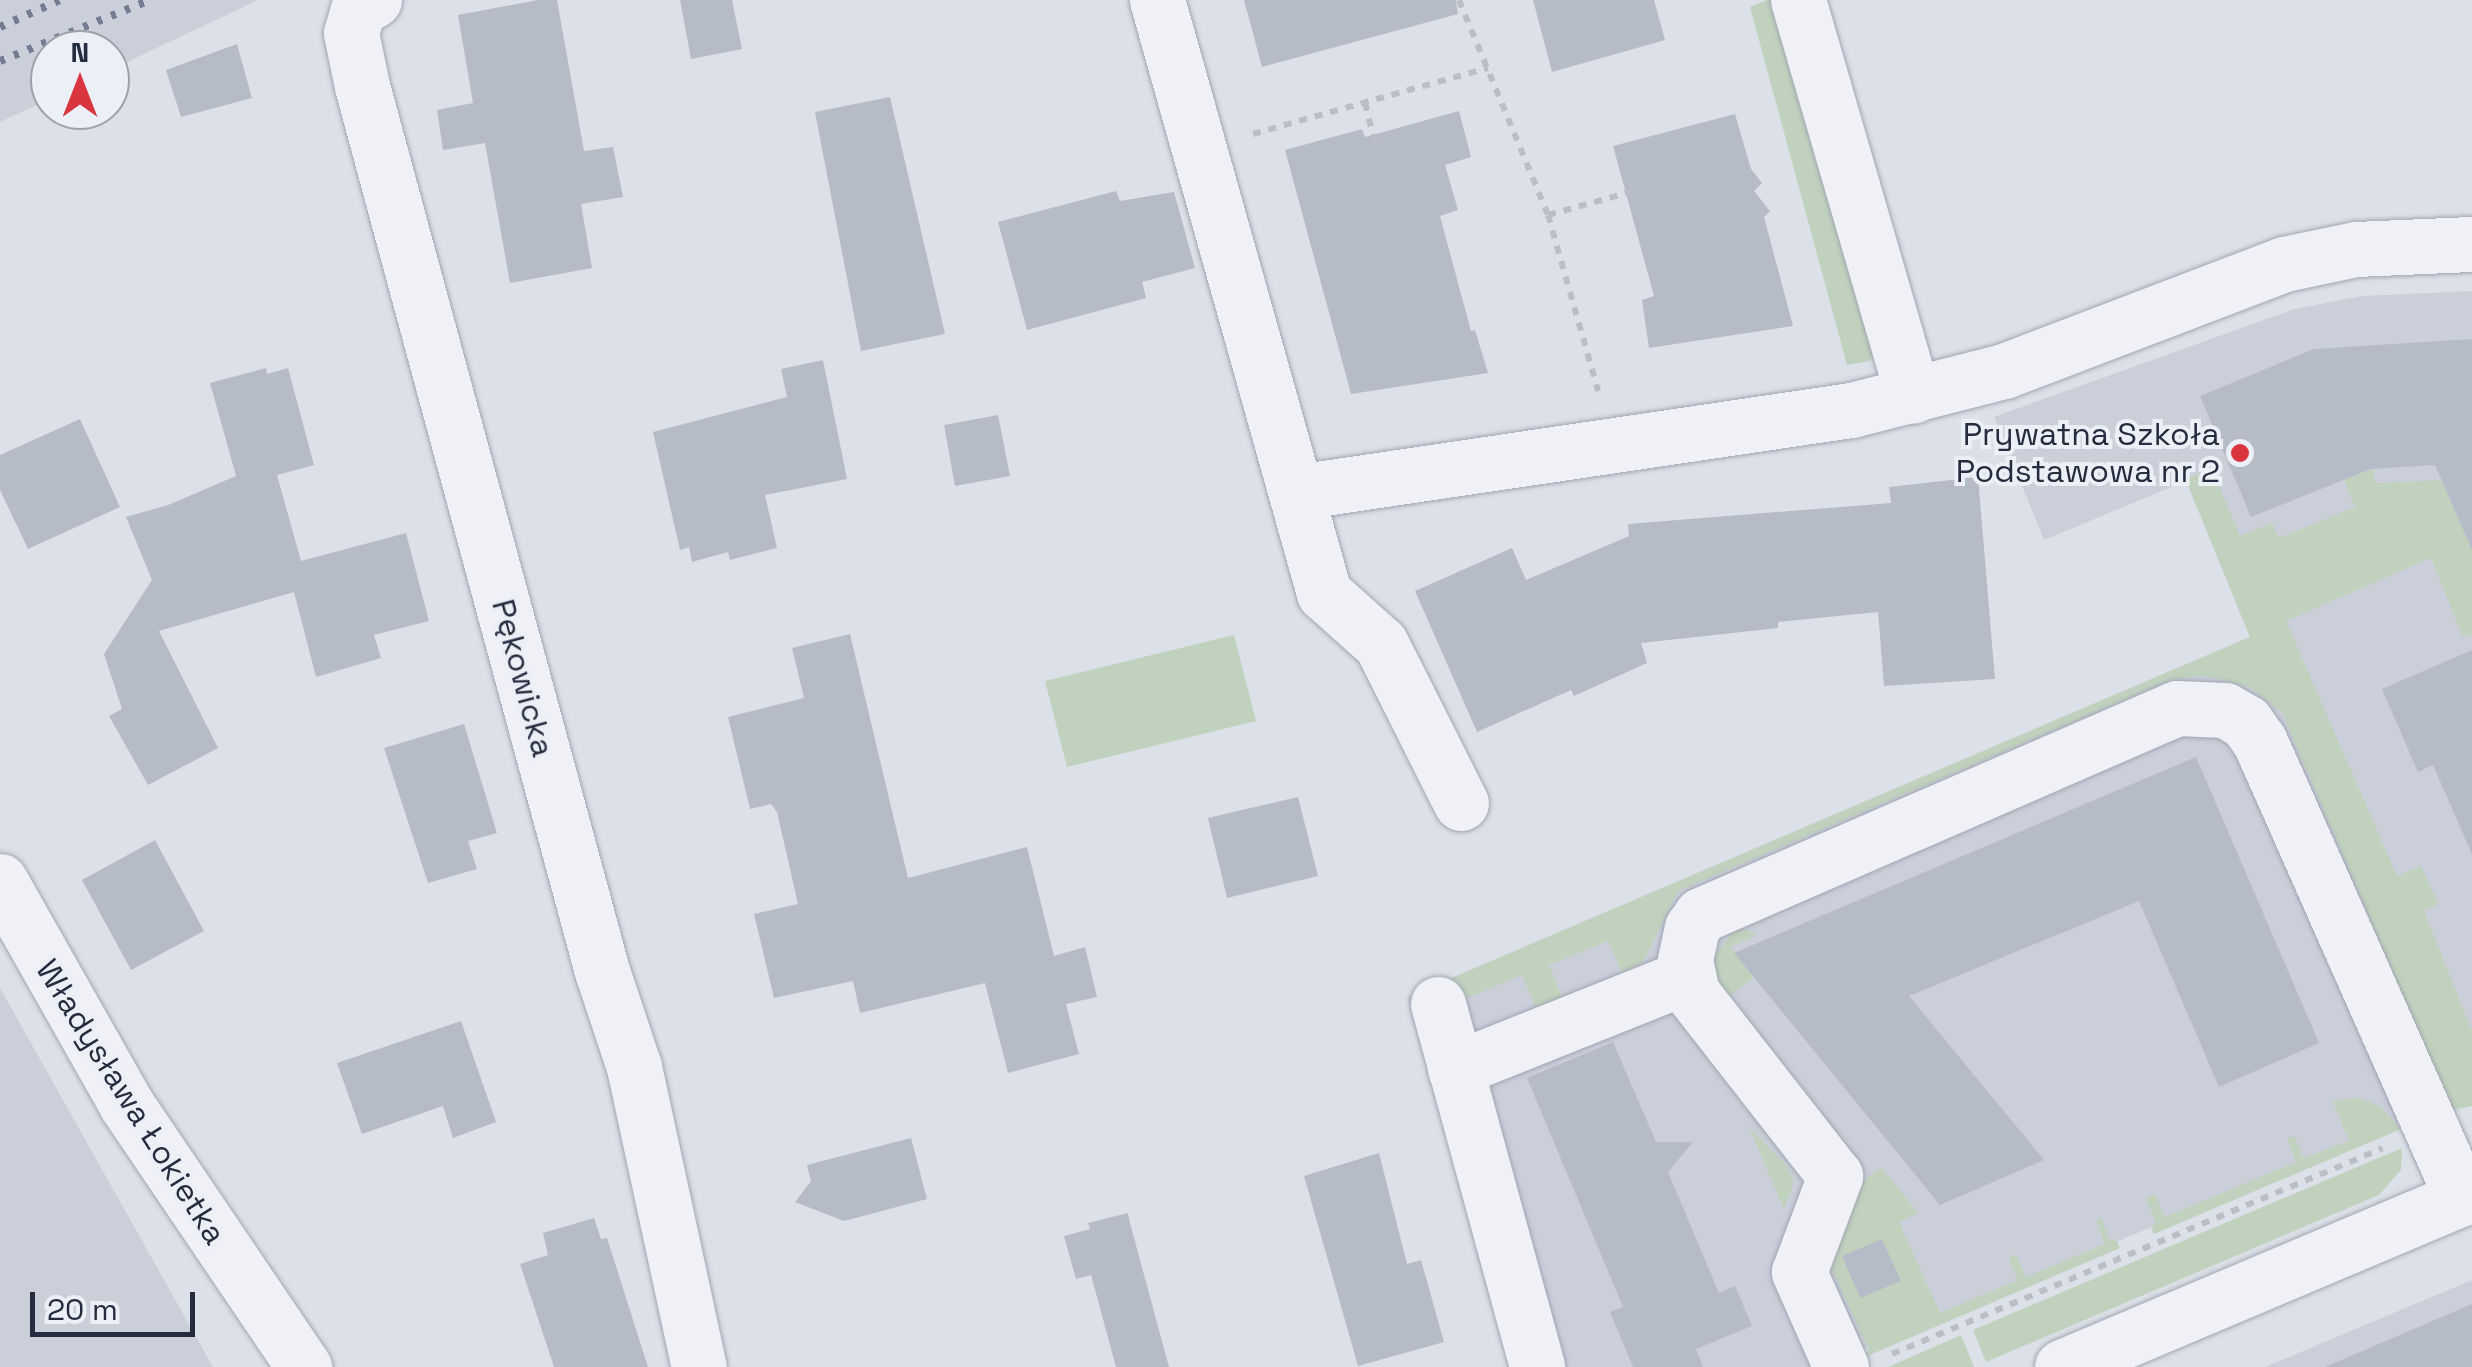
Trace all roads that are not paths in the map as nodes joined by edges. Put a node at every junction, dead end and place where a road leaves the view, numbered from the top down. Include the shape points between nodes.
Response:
1 (374, 0) edge
2 (1157, 0) edge
3 (1798, 0) edge
4 (2472, 244) edge
5 (1913, 396) junction
6 (1296, 492) junction
7 (1461, 803) dead end
8 (0, 881) edge
9 (1685, 977) junction
10 (1438, 1004) dead end
11 (1456, 1069) junction
12 (2467, 1196) edge
13 (1860, 1363) edge
14 (304, 1367) edge
15 (699, 1367) edge
16 (1538, 1367) edge
17 (2062, 1367) edge

1 - 15 street, Pękowicka via 358,10 351,33 362,86 602,971 634,1067
2 - 6 street
3 - 5 street
4 - 5 street via 2356,249 2284,264 2004,372
5 - 6 street
6 - 7 street via 1324,593 1381,644
8 - 14 street, Władysława Łokietka via 126,1104
9 - 11 street
9 - 12 street via 1688,944 1701,916 2177,708 2225,710 2246,722 2260,742 2430,1128
9 - 13 street via 1710,1020 1835,1176 1799,1272
10 - 11 street
11 - 16 street
12 - 17 street

